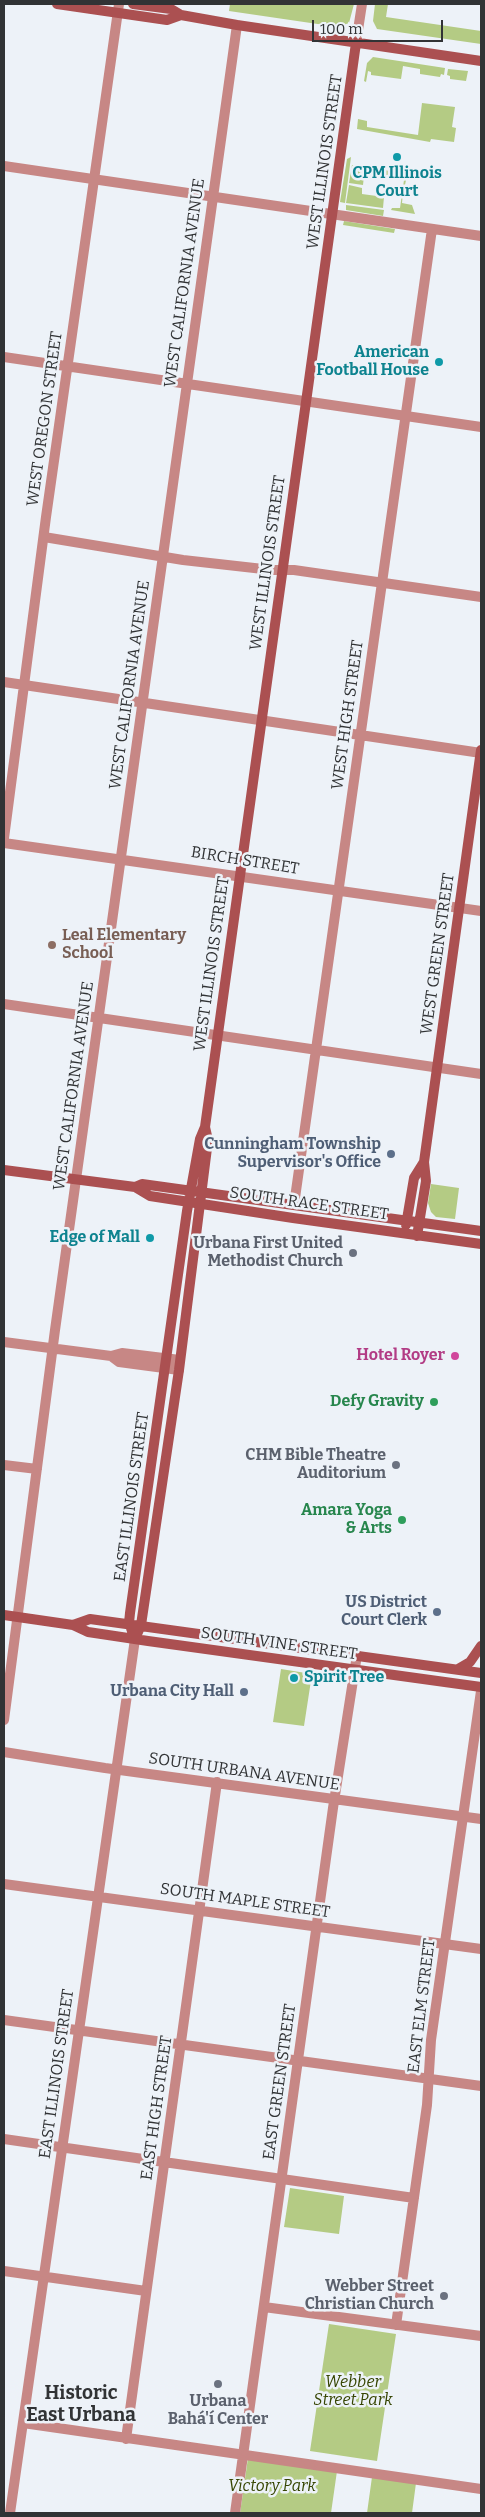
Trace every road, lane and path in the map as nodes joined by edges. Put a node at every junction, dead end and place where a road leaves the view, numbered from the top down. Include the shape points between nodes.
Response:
1 (59, 4) edge
2 (133, 4) edge
3 (362, 4) edge
4 (119, 8) edge
5 (181, 15) junction
6 (237, 25) junction
7 (356, 43) junction
8 (481, 61) edge
9 (4, 166) edge
10 (95, 179) junction
11 (212, 196) junction
12 (333, 214) junction
13 (432, 229) junction
14 (481, 236) edge
15 (4, 357) edge
16 (68, 366) junction
17 (186, 383) junction
18 (306, 400) junction
19 (405, 415) junction
20 (481, 427) edge
21 (44, 537) junction
22 (162, 556) junction
23 (282, 570) junction
24 (382, 582) junction
25 (481, 597) edge
26 (4, 682) edge
27 (24, 685) junction
28 (143, 702) junction
29 (261, 720) junction
30 (360, 736) junction
31 (481, 752) edge
32 (4, 838) edge
33 (4, 842) edge
34 (121, 859) junction
35 (240, 876) junction
36 (339, 890) junction
37 (460, 908) junction
38 (481, 911) edge
39 (4, 1004) edge
40 (99, 1018) junction
41 (218, 1035) junction
42 (317, 1050) junction
43 (438, 1067) junction
44 (481, 1074) edge
45 (424, 1162) junction
46 (4, 1170) edge
47 (76, 1180) junction
48 (135, 1187) junction
49 (196, 1191) junction
50 (188, 1202) junction
51 (200, 1204) junction
52 (294, 1205) junction
53 (407, 1221) junction
54 (419, 1223) junction
55 (481, 1231) edge
56 (405, 1234) junction
57 (417, 1236) junction
58 (481, 1244) edge
59 (4, 1342) edge
60 (53, 1349) junction
61 (166, 1364) junction
62 (179, 1365) junction
63 (4, 1465) edge
64 (37, 1469) junction
65 (136, 1574) junction
66 (148, 1576) junction
67 (4, 1615) edge
68 (18, 1617) junction
69 (129, 1623) junction
70 (73, 1625) junction
71 (141, 1625) junction
72 (203, 1634) junction
73 (135, 1639) junction
74 (294, 1646) junction
75 (481, 1646) edge
76 (201, 1648) junction
77 (356, 1655) junction
78 (292, 1661) junction
79 (354, 1669) junction
80 (456, 1669) junction
81 (481, 1673) edge
82 (481, 1687) edge
83 (481, 1691) edge
84 (4, 1720) edge
85 (4, 1752) edge
86 (116, 1770) junction
87 (217, 1782) junction
88 (334, 1799) junction
89 (463, 1816) junction
90 (481, 1819) edge
91 (4, 1884) edge
92 (98, 1896) junction
93 (200, 1910) junction
94 (317, 1927) junction
95 (445, 1945) junction
96 (481, 1949) edge
97 (4, 2020) edge
98 (79, 2031) junction
99 (181, 2044) junction
100 (298, 2060) junction
101 (428, 2079) junction
102 (481, 2086) edge
103 (4, 2139) edge
104 (62, 2148) junction
105 (164, 2162) junction
106 (282, 2178) junction
107 (414, 2198) junction
108 (4, 2271) edge
109 (44, 2276) junction
110 (146, 2291) junction
111 (264, 2307) junction
112 (396, 2325) junction
113 (481, 2336) edge
114 (23, 2423) junction
115 (126, 2439) junction
116 (243, 2455) junction
117 (481, 2489) edge
118 (10, 2513) edge
119 (235, 2513) edge

1 - 4 street
2 - 5 street via 171,9
3 - 7 street, WEST ILLINOIS STREET
4 - 5 street via 167,20
4 - 10 street, WEST OREGON STREET
5 - 6 street
6 - 7 street
6 - 11 street, WEST CALIFORNIA AVENUE
7 - 8 street
7 - 12 street, WEST ILLINOIS STREET
9 - 10 street
10 - 11 street
10 - 16 street, WEST OREGON STREET
11 - 12 street
11 - 17 street, WEST CALIFORNIA AVENUE
12 - 13 street
12 - 18 street, WEST ILLINOIS STREET
13 - 14 street
13 - 19 street, WEST HIGH STREET
15 - 16 street
16 - 17 street
16 - 21 street, WEST OREGON STREET
17 - 18 street
17 - 22 street, WEST CALIFORNIA AVENUE
18 - 19 street
18 - 23 street, WEST ILLINOIS STREET
19 - 20 street
19 - 24 street, WEST HIGH STREET
21 - 22 street
21 - 27 street, WEST OREGON STREET
22 - 23 street
22 - 28 street, WEST CALIFORNIA AVENUE
23 - 24 street
23 - 29 street, WEST ILLINOIS STREET
24 - 25 street
24 - 30 street, WEST HIGH STREET
26 - 27 street
27 - 28 street
27 - 32 street, WEST OREGON STREET
28 - 29 street
28 - 34 street, WEST CALIFORNIA AVENUE
29 - 30 street
29 - 35 street, WEST ILLINOIS STREET
30 - 31 street
30 - 36 street, WEST HIGH STREET
31 - 37 street, WEST GREEN STREET
33 - 34 street, BIRCH STREET
34 - 35 street, BIRCH STREET
34 - 40 street, WEST CALIFORNIA AVENUE
35 - 36 street, BIRCH STREET
35 - 41 street, WEST ILLINOIS STREET
36 - 37 street, BIRCH STREET
36 - 42 street, WEST HIGH STREET
37 - 38 street, BIRCH STREET
37 - 43 street, WEST GREEN STREET
39 - 40 street
40 - 41 street
40 - 47 street, WEST CALIFORNIA AVENUE
41 - 42 street
41 - 49 street, WEST ILLINOIS STREET via 206,1127 208,1140
42 - 43 street
42 - 52 street, WEST HIGH STREET
43 - 44 street
43 - 45 street, WEST GREEN STREET
45 - 53 street, WEST GREEN STREET via 414,1178
45 - 54 street, WEST GREEN STREET via 426,1181
46 - 47 street, SOUTH RACE STREET
47 - 48 street, SOUTH RACE STREET
47 - 60 street, WEST CALIFORNIA AVENUE
48 - 49 street, SOUTH RACE STREET via 142,1184
48 - 50 street, SOUTH RACE STREET via 150,1196
49 - 50 street, WEST ILLINOIS STREET
49 - 51 street, WEST ILLINOIS STREET
49 - 52 street, SOUTH RACE STREET
50 - 51 street, SOUTH RACE STREET
50 - 61 street, WEST ILLINOIS STREET
51 - 56 street, SOUTH RACE STREET
51 - 62 street, WEST ILLINOIS STREET
52 - 53 street, SOUTH RACE STREET
53 - 54 street, SOUTH RACE STREET
53 - 56 street, WEST GREEN STREET
54 - 55 street, SOUTH RACE STREET
54 - 57 street, WEST GREEN STREET
56 - 57 street, SOUTH RACE STREET
57 - 58 street, SOUTH RACE STREET
59 - 60 street
60 - 61 street via 111,1356 122,1353
60 - 64 street, WEST CALIFORNIA AVENUE
61 - 62 street
61 - 65 street, EAST ILLINOIS STREET
62 - 66 street, EAST ILLINOIS STREET
63 - 64 street
64 - 68 street, WEST CALIFORNIA AVENUE
65 - 66 street
65 - 69 street, EAST ILLINOIS STREET
66 - 71 street, EAST ILLINOIS STREET
67 - 68 street, SOUTH VINE STREET
68 - 70 street, SOUTH VINE STREET
68 - 84 street, WEST CALIFORNIA AVENUE
69 - 70 street, SOUTH VINE STREET via 90,1619
69 - 71 street, SOUTH VINE STREET
69 - 73 street, EAST ILLINOIS STREET
70 - 73 street, SOUTH VINE STREET via 88,1632
71 - 72 street, SOUTH VINE STREET
71 - 73 street, EAST ILLINOIS STREET
72 - 74 street, SOUTH VINE STREET
72 - 76 street
73 - 76 street, SOUTH VINE STREET
73 - 86 street, EAST ILLINOIS STREET
74 - 77 street, SOUTH VINE STREET
74 - 78 street
75 - 80 street via 470,1662
76 - 78 street, SOUTH VINE STREET
77 - 79 street, EAST GREEN STREET
77 - 80 street, SOUTH VINE STREET
78 - 79 street, SOUTH VINE STREET
79 - 82 street, SOUTH VINE STREET
79 - 88 street, EAST GREEN STREET
80 - 81 street, SOUTH VINE STREET
83 - 89 street, EAST ELM STREET
85 - 86 street, SOUTH URBANA AVENUE
86 - 87 street, SOUTH URBANA AVENUE
86 - 92 street, EAST ILLINOIS STREET
87 - 88 street, SOUTH URBANA AVENUE
87 - 93 street, EAST HIGH STREET
88 - 89 street, SOUTH URBANA AVENUE
88 - 94 street, EAST GREEN STREET
89 - 90 street, SOUTH URBANA AVENUE
89 - 95 street, EAST ELM STREET
91 - 92 street, SOUTH MAPLE STREET
92 - 93 street, SOUTH MAPLE STREET
92 - 98 street, EAST ILLINOIS STREET
93 - 94 street, SOUTH MAPLE STREET
93 - 99 street, EAST HIGH STREET
94 - 95 street, SOUTH MAPLE STREET
94 - 100 street, EAST GREEN STREET
95 - 96 street, SOUTH MAPLE STREET
95 - 101 street, EAST ELM STREET
97 - 98 street
98 - 99 street
98 - 104 street, EAST ILLINOIS STREET
99 - 100 street
99 - 105 street, EAST HIGH STREET
100 - 101 street
100 - 106 street, EAST GREEN STREET
101 - 102 street
101 - 107 street, EAST ELM STREET
103 - 104 street
104 - 105 street
104 - 109 street, EAST ILLINOIS STREET
105 - 106 street
105 - 110 street, EAST HIGH STREET
106 - 107 street
106 - 111 street, EAST GREEN STREET
107 - 112 street, EAST ELM STREET
108 - 109 street
109 - 110 street
109 - 114 street, EAST ILLINOIS STREET
110 - 115 street, EAST HIGH STREET
111 - 112 street
111 - 116 street, EAST GREEN STREET
112 - 113 street
114 - 115 street
114 - 118 street, EAST ILLINOIS STREET
115 - 116 street
116 - 117 street
116 - 119 street, EAST GREEN STREET

